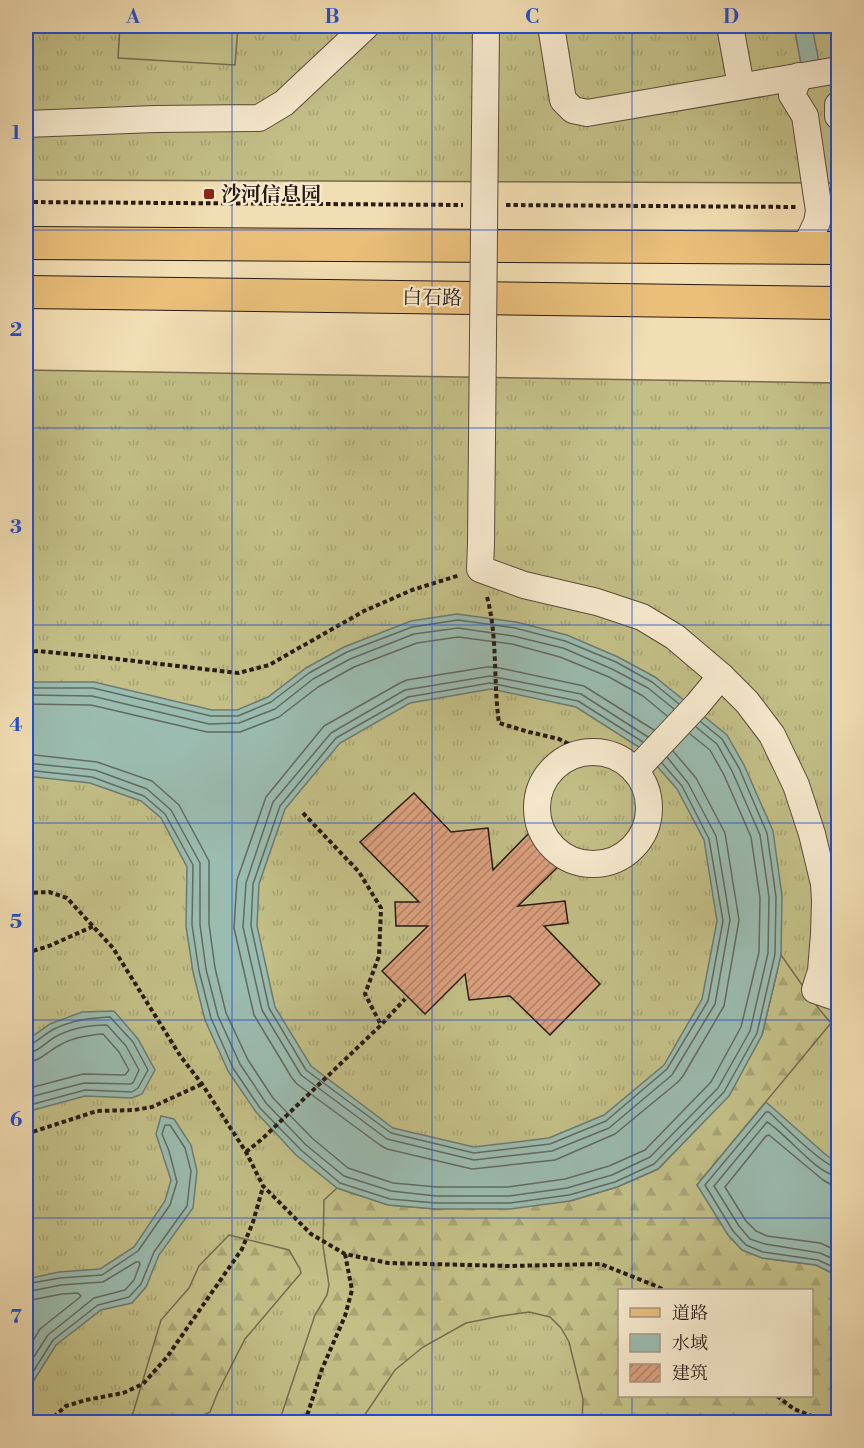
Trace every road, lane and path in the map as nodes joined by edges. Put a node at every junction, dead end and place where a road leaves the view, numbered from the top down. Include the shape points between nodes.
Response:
1 (366, 26) edge
2 (486, 26) edge
3 (551, 26) edge
4 (730, 26) edge
5 (834, 75) edge
6 (799, 76) junction
7 (741, 86) junction
8 (838, 105) edge
9 (838, 116) edge
10 (26, 124) edge
11 (26, 202) edge
12 (464, 205) dead end
13 (499, 205) dead end
14 (819, 207) junction
15 (26, 237) edge
16 (26, 243) edge
17 (69, 243) junction
18 (805, 248) junction
19 (838, 248) edge
20 (26, 292) edge
21 (70, 292) junction
22 (26, 297) edge
23 (838, 303) edge
24 (480, 569) junction
25 (492, 615) dead end
26 (26, 651) edge
27 (721, 676) junction
28 (584, 752) junction
29 (640, 766) junction
30 (303, 813) dead end
31 (26, 893) edge
32 (832, 902) edge
33 (94, 926) junction
34 (831, 935) edge
35 (26, 952) edge
36 (827, 994) edge
37 (405, 999) dead end
38 (381, 1025) junction
39 (202, 1084) junction
40 (26, 1134) edge
41 (246, 1152) junction
42 (263, 1186) junction
43 (345, 1254) junction
44 (662, 1289) edge
45 (780, 1397) edge
46 (48, 1422) edge
47 (305, 1422) edge
48 (827, 1422) edge

1 - 10 lane via 284,103 259,118
2 - 24 lane, bridge
3 - 7 lane via 563,100 573,110 587,113
4 - 7 lane
5 - 6 lane
6 - 7 lane
6 - 14 lane via 792,95 805,116
8 - 9 lane
11 - 12 path
13 - 14 path
14 - 18 lane via 818,222
15 - 17 main road
16 - 17 main road
17 - 18 main road
18 - 19 main road
20 - 21 main road, 白石路
21 - 22 main road
21 - 23 main road, 白石路
24 - 26 path via 412,590 364,611 269,665 238,673
24 - 27 lane via 642,617 675,637
25 - 28 path via 499,723 558,739
27 - 29 lane
27 - 32 lane via 772,735 796,785
28 - 29 lane via 602,752 634,768
28 - 29 lane via 553,768 542,783 537,817 551,848 569,860 588,865 608,863 626,855 640,841 648,823 650,803
30 - 38 path via 358,872 381,908 379,956 365,994
31 - 33 path via 49,891 67,898
32 - 34 lane
33 - 35 path
33 - 39 path via 113,948
34 - 36 lane via 821,971
37 - 38 path
38 - 41 path
39 - 40 path via 152,1107 97,1111
39 - 41 path
41 - 42 path
42 - 43 path via 311,1234
42 - 46 path via 242,1249 167,1357 143,1384 123,1393 66,1406
43 - 44 path via 388,1263 601,1264
43 - 47 path via 352,1290
45 - 48 path via 794,1408

